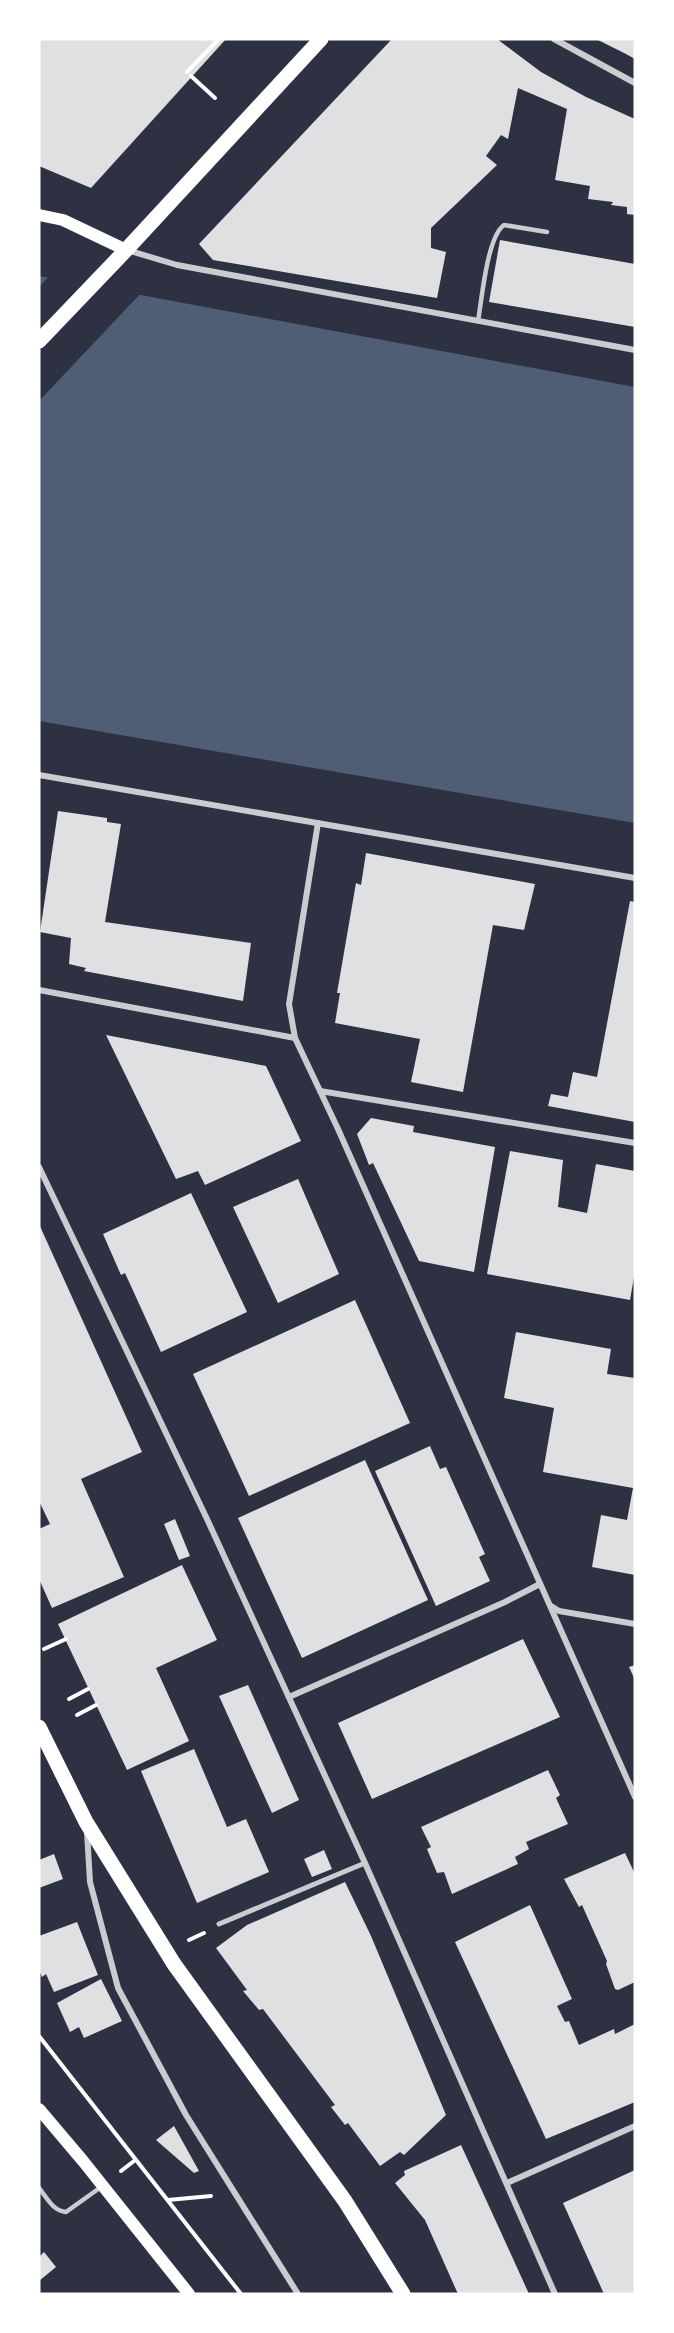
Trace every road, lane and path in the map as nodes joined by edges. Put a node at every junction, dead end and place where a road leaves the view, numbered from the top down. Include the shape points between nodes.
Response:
1 (219, 39) edge
2 (321, 39) edge
3 (554, 39) edge
4 (187, 72) dead end
5 (191, 76) dead end
6 (635, 83) edge
7 (214, 98) dead end
8 (39, 215) edge
9 (547, 232) dead end
10 (126, 250) junction
11 (477, 321) junction
12 (39, 340) edge
13 (635, 350) edge
14 (39, 775) edge
15 (318, 824) junction
16 (635, 878) edge
17 (39, 990) edge
18 (295, 1038) junction
19 (320, 1091) junction
20 (635, 1143) edge
21 (40, 1171) edge
22 (540, 1584) junction
23 (550, 1605) junction
24 (635, 1624) edge
25 (66, 1640) dead end
26 (44, 1649) dead end
27 (88, 1689) dead end
28 (289, 1697) junction
29 (69, 1699) dead end
30 (96, 1705) dead end
31 (77, 1714) dead end
32 (39, 1727) edge
33 (635, 1797) edge
34 (86, 1822) junction
35 (365, 1863) junction
36 (219, 1924) dead end
37 (39, 2036) edge
38 (39, 2109) edge
39 (635, 2126) edge
40 (134, 2161) junction
41 (116, 2175) dead end
42 (507, 2183) junction
43 (103, 2185) junction
44 (39, 2188) edge
45 (236, 2193) junction
46 (167, 2200) junction
47 (189, 2294) edge
48 (241, 2294) edge
49 (298, 2294) edge
50 (403, 2294) edge
51 (555, 2294) edge

1 - 4 path
2 - 10 main road
3 - 6 street
5 - 7 path
8 - 10 main road via 63,220
9 - 11 lane via 504,225 498,229
10 - 11 street via 177,265
10 - 12 main road
11 - 13 street
14 - 15 street
15 - 16 street
15 - 18 street via 289,1004
17 - 18 street
18 - 19 street
19 - 20 street
19 - 22 street
21 - 28 street
22 - 23 street
22 - 28 street
23 - 24 street via 559,1611
23 - 33 street
25 - 26 path
27 - 29 path
28 - 35 street
30 - 31 path
32 - 34 main road
34 - 45 street via 90,1882 118,1988 186,2115
34 - 50 main road via 174,1964 345,2201
35 - 36 street
35 - 42 street
37 - 40 path
38 - 43 main road
39 - 42 street
40 - 41 path
40 - 46 path
42 - 51 street
43 - 44 lane via 66,2212 55,2207
43 - 47 main road
45 - 46 path
45 - 49 street
46 - 48 path

